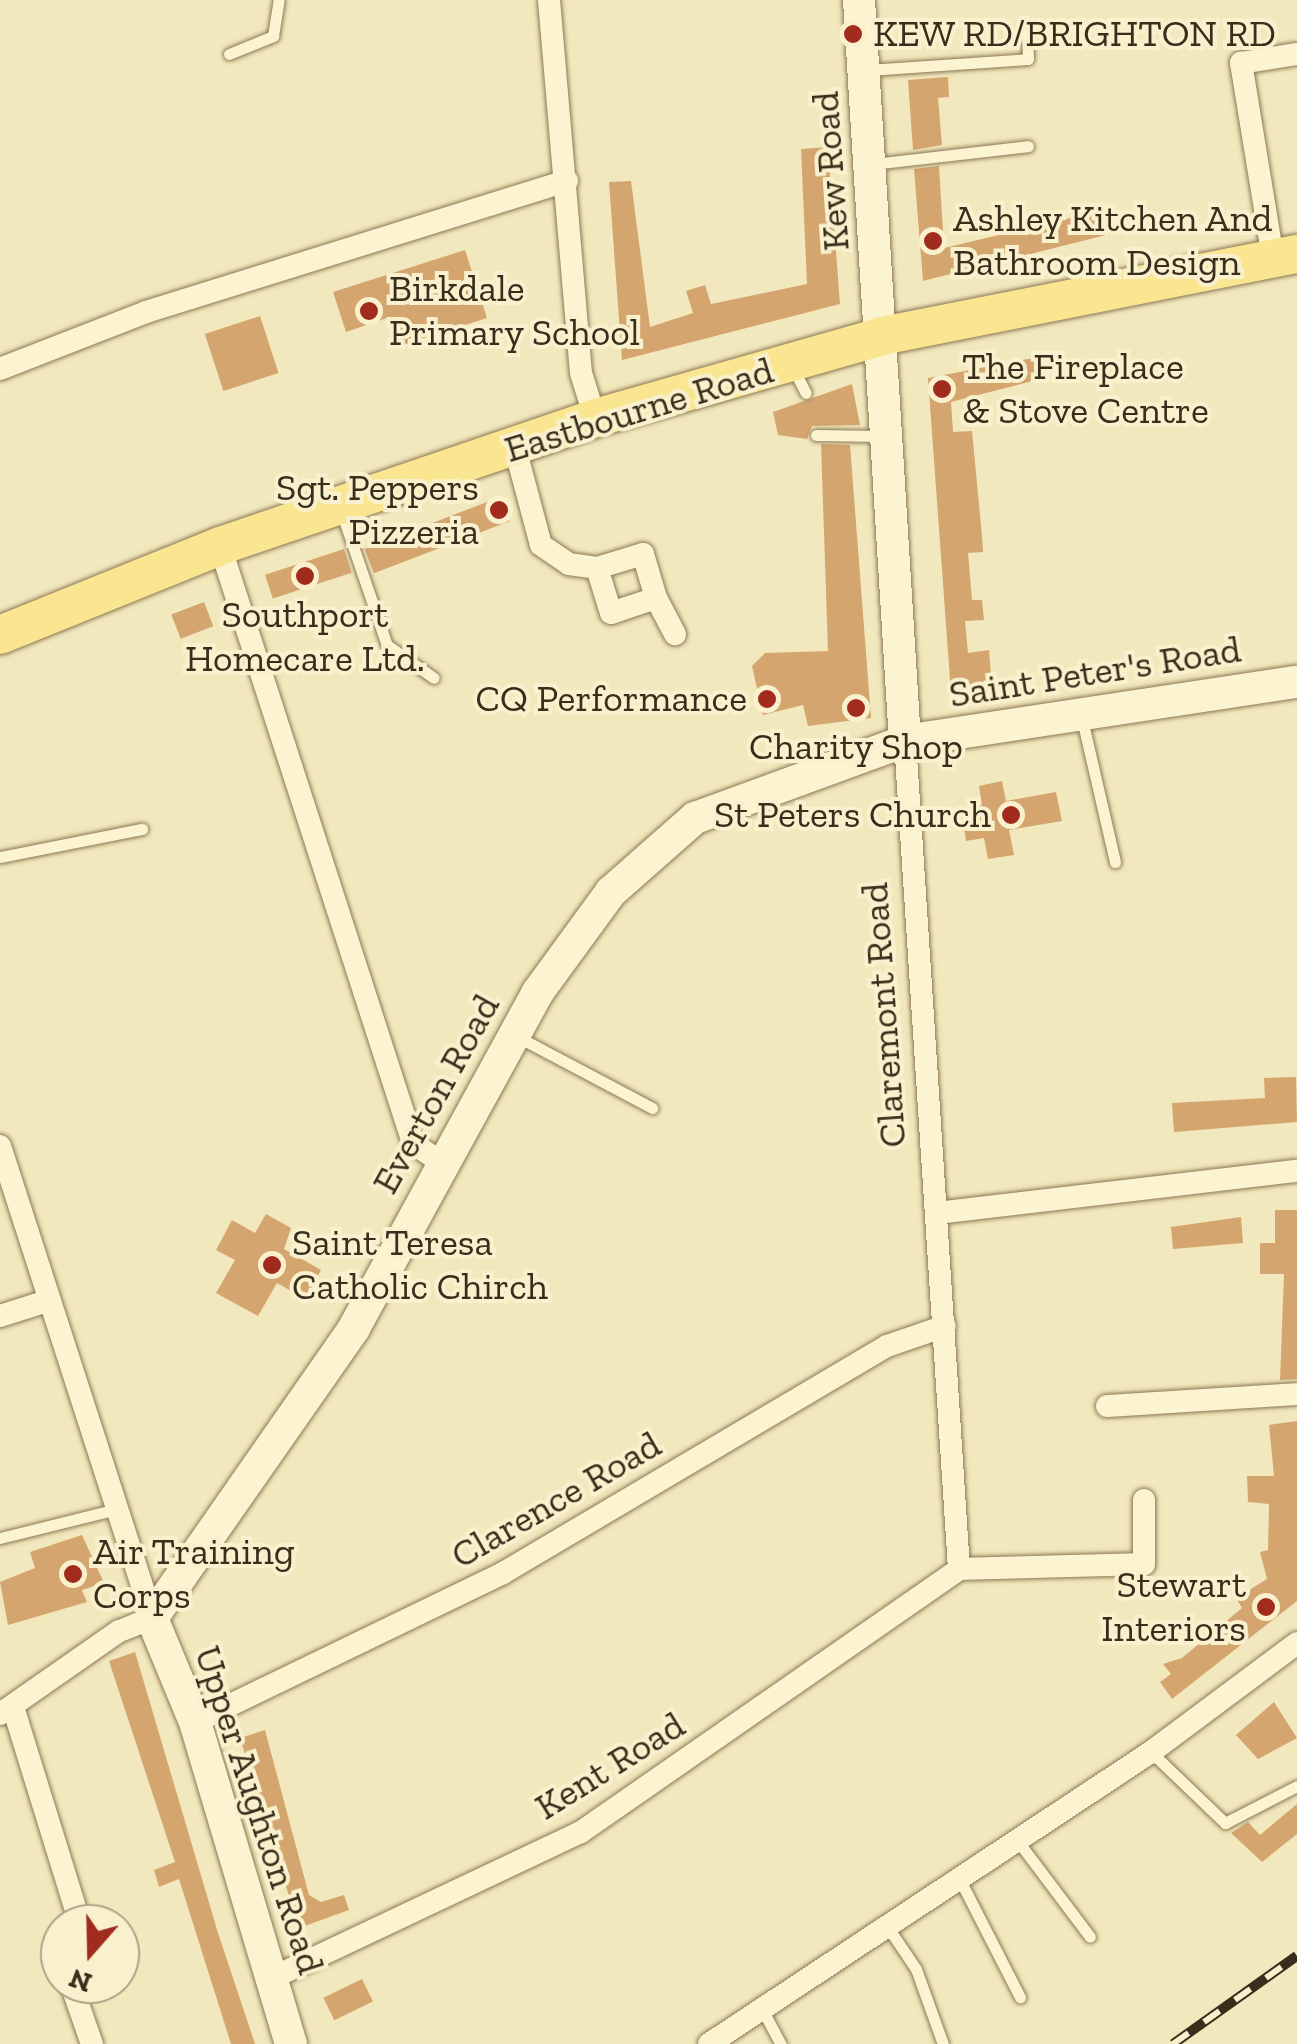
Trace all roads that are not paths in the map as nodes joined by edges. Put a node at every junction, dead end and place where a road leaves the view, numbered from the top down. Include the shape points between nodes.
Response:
1 (279, 0) edge
2 (548, 0) edge
3 (859, 0) edge
4 (1027, 34) dead end
5 (229, 54) dead end
6 (1297, 54) edge
7 (864, 70) junction
8 (1028, 146) dead end
9 (870, 165) junction
10 (567, 181) junction
11 (1285, 256) edge
12 (882, 336) junction
13 (0, 369) edge
14 (595, 418) junction
15 (816, 435) dead end
16 (888, 436) junction
17 (515, 448) junction
18 (340, 506) junction
19 (220, 546) junction
20 (597, 568) junction
21 (656, 598) junction
22 (675, 634) dead end
23 (0, 635) edge
24 (434, 678) dead end
25 (1297, 682) edge
26 (1081, 715) junction
27 (905, 741) junction
28 (142, 829) dead end
29 (0, 857) edge
30 (1116, 862) dead end
31 (514, 1035) junction
32 (652, 1108) dead end
33 (0, 1146) edge
34 (443, 1164) junction
35 (1297, 1171) edge
36 (937, 1213) junction
37 (50, 1300) junction
38 (0, 1316) edge
39 (945, 1326) junction
40 (1297, 1394) edge
41 (1107, 1406) dead end
42 (1144, 1500) dead end
43 (117, 1508) junction
44 (0, 1538) edge
45 (959, 1569) junction
46 (152, 1618) junction
47 (1297, 1643) edge
48 (6, 1710) edge
49 (195, 1722) junction
50 (1151, 1752) junction
51 (1297, 1786) edge
52 (1018, 1840) junction
53 (959, 1878) junction
54 (73, 1904) edge
55 (887, 1926) junction
56 (1090, 1937) dead end
57 (272, 1978) junction
58 (1020, 1996) dead end
59 (79, 2004) edge
60 (762, 2009) junction
61 (92, 2044) edge
62 (292, 2044) edge
63 (709, 2044) edge
64 (781, 2044) edge
65 (943, 2044) edge

1 - 5 lane via 273,36
2 - 10 street
3 - 7 main road, Kew Road
4 - 7 lane via 1028,59
6 - 11 street via 1241,63
7 - 9 main road, Kew Road
8 - 9 lane
9 - 12 main road, Kew Road
10 - 13 street via 164,306
10 - 14 street via 581,373
11 - 12 main road, Eastbourne Road
12 - 14 main road, Eastbourne Road via 798,378
12 - 16 main road, Claremont Road
14 - 17 main road, Eastbourne Road
15 - 16 lane
16 - 27 main road, Claremont Road
17 - 18 main road, Eastbourne Road
17 - 20 street via 542,544 569,564
18 - 19 main road, Eastbourne Road
18 - 24 lane via 387,644
19 - 23 main road, Eastbourne Road
19 - 34 street via 413,1143
20 - 21 street via 643,554
20 - 21 street via 611,614
21 - 22 street
25 - 26 main road, Saint Peter's Road
26 - 27 main road, Saint Peter's Road
26 - 30 lane
27 - 31 main road, Everton Road via 695,818 611,892
27 - 36 street, Claremont Road
28 - 29 lane
31 - 32 lane
31 - 34 main road, Everton Road
33 - 37 street, Upper Aughton Road
34 - 46 main road, Everton Road via 354,1328
35 - 36 street
36 - 39 street, Claremont Road
37 - 38 street
37 - 43 street, Upper Aughton Road
39 - 45 street, Claremont Road
39 - 49 street, Clarence Road via 887,1346 503,1573
40 - 41 street
42 - 45 street via 1144,1564
43 - 44 lane
43 - 46 street, Upper Aughton Road
45 - 57 street, Kent Road via 582,1832
46 - 48 street via 119,1630
46 - 49 main road, Upper Aughton Road
47 - 50 street
48 - 54 street
49 - 57 main road, Upper Aughton Road
50 - 51 lane via 1225,1823
50 - 52 street
52 - 53 street
52 - 56 lane
53 - 55 street
53 - 58 lane
55 - 60 street
55 - 65 lane via 916,1968
57 - 62 main road, Upper Aughton Road
59 - 61 street
60 - 63 street
60 - 64 lane

